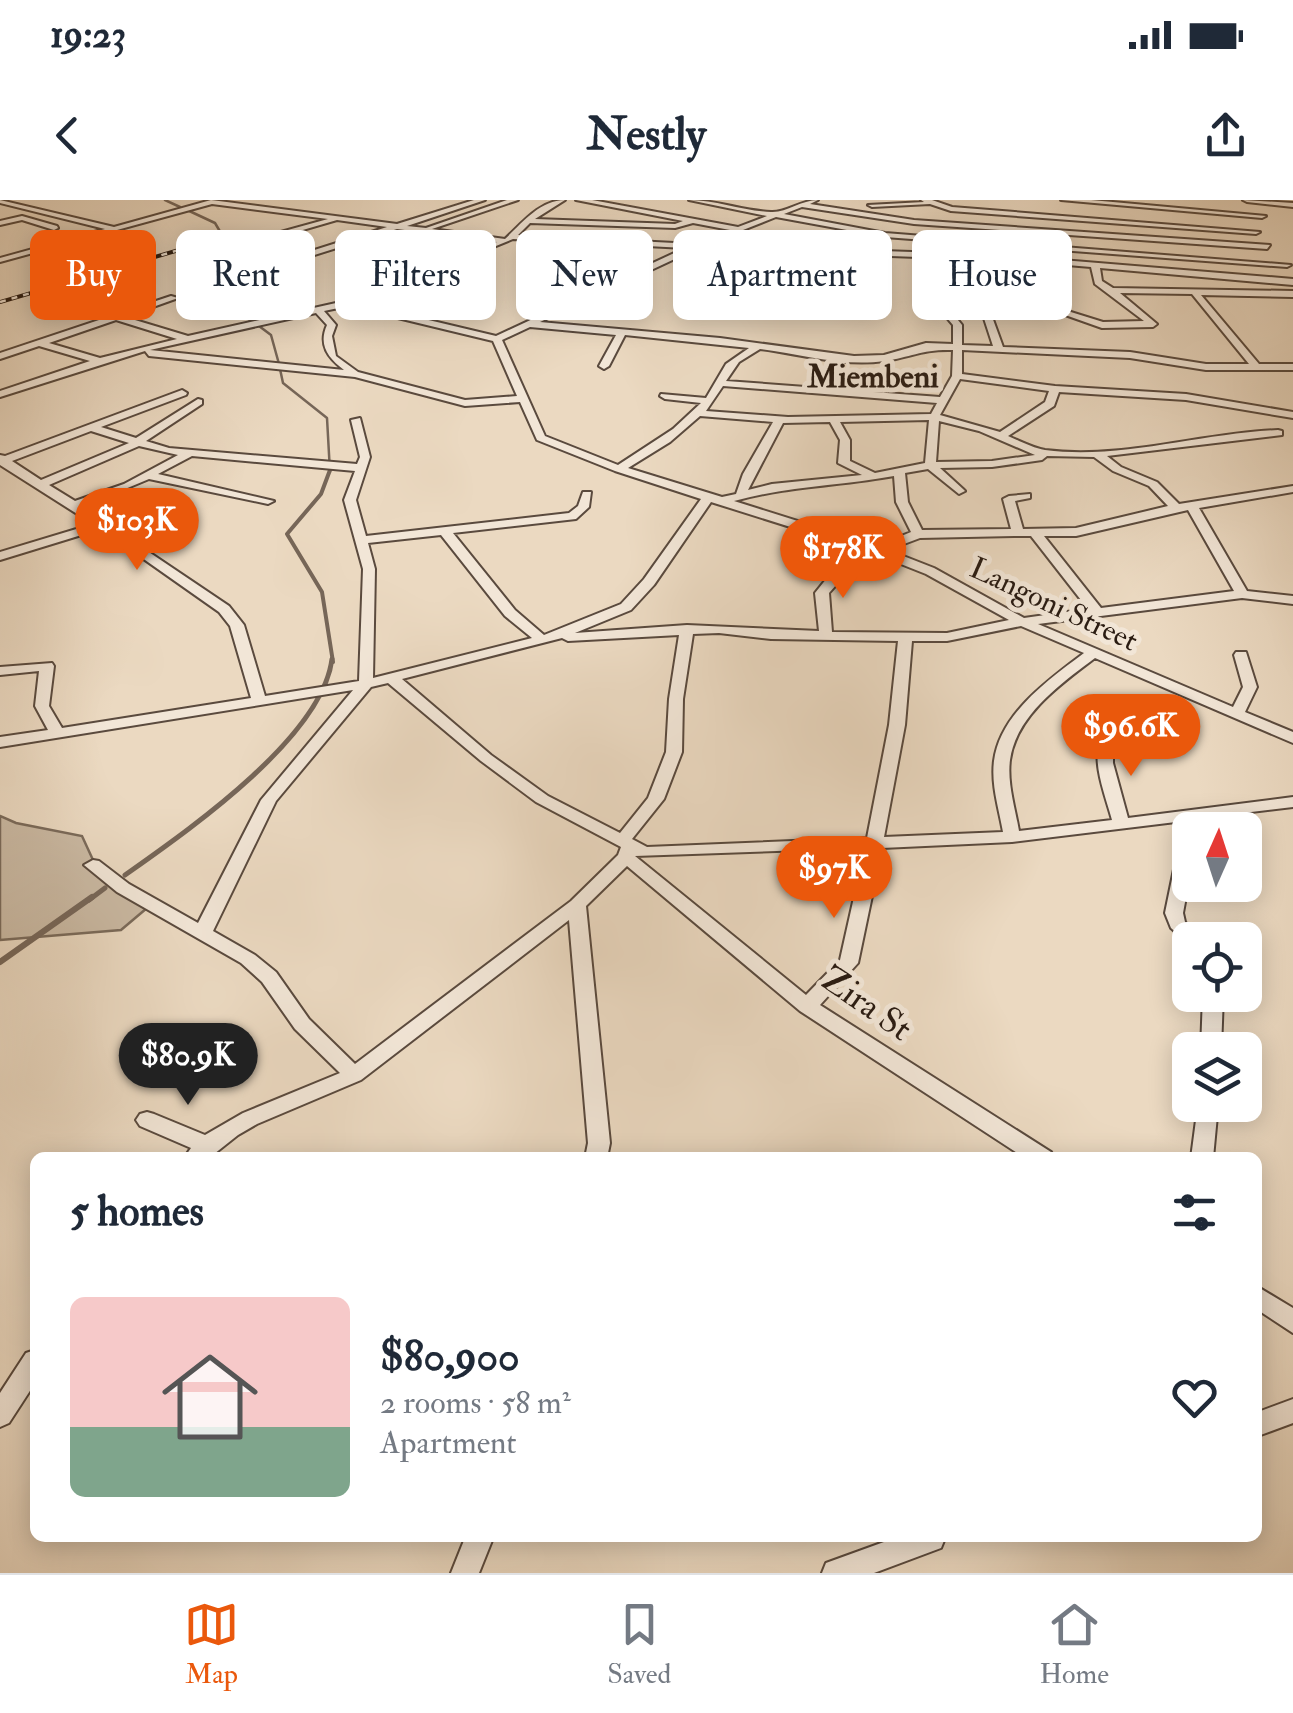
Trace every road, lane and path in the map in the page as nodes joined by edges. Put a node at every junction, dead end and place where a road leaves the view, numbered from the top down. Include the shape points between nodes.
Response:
1 (0, 200) edge
2 (482, 200) edge
3 (514, 200) edge
4 (562, 200) edge
5 (580, 200) edge
6 (641, 200) edge
7 (694, 200) edge
8 (842, 200) edge
9 (975, 200) edge
10 (1047, 200) edge
11 (1065, 200) edge
12 (1247, 200) edge
13 (216, 201) edge
14 (1261, 201) edge
15 (808, 202) edge
16 (926, 202) edge
17 (1293, 204) edge
18 (621, 207) junction
19 (952, 209) junction
20 (970, 210) junction
21 (774, 215) junction
22 (1041, 216) junction
23 (1262, 216) junction
24 (333, 220) junction
25 (692, 222) junction
26 (0, 223) edge
27 (447, 224) junction
28 (527, 224) junction
29 (606, 224) junction
30 (942, 224) junction
31 (1150, 224) junction
32 (473, 226) dead end
33 (54, 228) dead end
34 (114, 228) junction
35 (393, 228) junction
36 (737, 229) joint
37 (297, 230) edge
38 (405, 230) edge
39 (424, 230) edge
40 (1028, 230) edge
41 (1256, 232) junction
42 (1072, 233) edge
43 (496, 235) edge
44 (509, 235) junction
45 (912, 237) edge
46 (1151, 238) junction
47 (496, 240) edge
48 (673, 243) edge
49 (1266, 247) junction
50 (1072, 248) edge
51 (315, 253) edge
52 (673, 256) edge
53 (0, 260) edge
54 (1072, 263) edge
55 (1094, 265) junction
56 (1290, 267) edge
57 (1293, 282) edge
58 (1112, 290) junction
59 (1196, 294) junction
60 (1293, 294) edge
61 (174, 298) dead end
62 (156, 304) edge
63 (335, 307) edge
64 (319, 311) junction
65 (1072, 315) edge
66 (105, 320) edge
67 (124, 320) edge
68 (418, 320) edge
69 (954, 320) edge
70 (990, 320) edge
71 (527, 324) junction
72 (620, 334) junction
73 (189, 339) junction
74 (497, 339) junction
75 (38, 342) junction
76 (759, 346) junction
77 (960, 347) junction
78 (1000, 348) junction
79 (133, 352) junction
80 (0, 356) edge
81 (98, 360) junction
82 (604, 366) dead end
83 (1293, 366) edge
84 (1256, 367) junction
85 (355, 374) junction
86 (957, 376) junction
87 (719, 384) junction
88 (1055, 389) junction
89 (3, 391) edge
90 (182, 393) dead end
91 (665, 396) dead end
92 (523, 398) junction
93 (942, 400) junction
94 (710, 401) junction
95 (198, 402) dead end
96 (1247, 407) junction
97 (698, 413) junction
98 (1293, 415) edge
99 (832, 417) junction
100 (934, 417) junction
101 (356, 420) dead end
102 (779, 420) junction
103 (95, 428) junction
104 (1001, 436) junction
105 (132, 442) junction
106 (188, 454) junction
107 (1097, 454) junction
108 (1054, 455) junction
109 (2, 460) edge
110 (930, 464) junction
111 (361, 468) junction
112 (619, 470) junction
113 (899, 471) junction
114 (149, 476) junction
115 (874, 476) junction
116 (41, 484) junction
117 (1293, 489) edge
118 (959, 491) dead end
119 (741, 493) junction
120 (587, 494) dead end
121 (1026, 496) dead end
122 (715, 499) junction
123 (268, 500) dead end
124 (1192, 505) junction
125 (73, 506) junction
126 (1176, 508) junction
127 (100, 526) junction
128 (443, 529) junction
129 (918, 534) junction
130 (1018, 534) junction
131 (1036, 534) junction
132 (361, 540) junction
133 (877, 550) junction
134 (0, 556) edge
135 (861, 567) dead end
136 (1242, 594) junction
137 (1293, 600) edge
138 (1098, 614) junction
139 (1022, 622) junction
140 (687, 630) junction
141 (826, 635) junction
142 (905, 637) junction
143 (546, 638) junction
144 (1092, 654) junction
145 (1241, 655) dead end
146 (0, 671) edge
147 (389, 676) junction
148 (366, 684) junction
149 (259, 699) junction
150 (1237, 714) junction
151 (56, 732) junction
152 (1293, 738) edge
153 (0, 742) edge
154 (1154, 744) dead end
155 (1293, 802) edge
156 (1215, 812) edge
157 (1172, 817) edge
158 (1120, 823) junction
159 (1012, 837) junction
160 (871, 842) junction
161 (625, 848) junction
162 (93, 865) dead end
163 (577, 905) junction
164 (203, 932) junction
165 (808, 1006) junction
166 (354, 1075) junction
167 (147, 1120) dead end
168 (1206, 1122) edge
169 (200, 1151) edge
170 (597, 1152) edge
171 (1034, 1152) edge
172 (1203, 1152) edge
173 (1262, 1300) edge
174 (1293, 1322) edge
175 (30, 1369) edge
176 (1293, 1411) edge
177 (0, 1415) edge
178 (1262, 1423) edge
179 (477, 1542) edge
180 (920, 1542) edge
181 (465, 1573) edge
182 (836, 1573) edge

1 - 34 street
2 - 35 street
3 - 27 street
4 - 28 street
5 - 18 street
6 - 18 street
7 - 21 street
8 - 16 street via 891,207
9 - 20 street
10 - 22 street
11 - 23 street
12 - 14 street
13 - 24 street
13 - 34 street
14 - 17 street
14 - 23 street
15 - 21 street
15 - 30 street
16 - 19 street
18 - 25 street
18 - 29 street
19 - 20 street
19 - 30 street
20 - 22 street
21 - 36 street
21 - 45 street
22 - 31 street
23 - 41 street
24 - 35 street
24 - 37 street
25 - 29 street
25 - 36 street
26 - 33 street via 22,218
27 - 32 street
27 - 39 street
28 - 29 street
28 - 44 street
30 - 40 street
31 - 41 street
31 - 46 street
34 - 53 street
35 - 38 street
35 - 51 street
41 - 49 street
42 - 46 street
43 - 44 street
44 - 47 street
44 - 48 street
46 - 49 street
49 - 56 street
50 - 56 street
52 - 71 street
54 - 55 street
55 - 57 street
55 - 58 street via 1098,282
58 - 59 street
58 - 65 street via 1153,324 1102,325
59 - 60 street
59 - 84 street
61 - 62 street
63 - 64 street
64 - 73 street
64 - 85 street via 332,325 326,336 332,358
66 - 75 street
67 - 73 street
68 - 74 street
69 - 77 street
70 - 78 street
71 - 72 street
71 - 74 street
72 - 76 street
72 - 82 street
73 - 79 street
74 - 92 street, Langoni Street
75 - 80 street
75 - 81 street
76 - 77 street via 871,360 926,346
76 - 87 street via 726,365
77 - 78 street
77 - 86 street
78 - 84 street
79 - 81 street
79 - 85 street
81 - 89 street
83 - 84 street
85 - 92 street via 464,403
86 - 88 street
86 - 93 street
87 - 93 street
87 - 94 street
88 - 96 street
88 - 104 street via 1050,404
90 - 103 street
91 - 94 street
92 - 112 street, Langoni Street via 534,429 547,442
93 - 100 street
94 - 97 street
95 - 105 street
96 - 98 street
96 - 107 street via 1282,436 1219,434
97 - 102 street
97 - 112 street
99 - 100 street
99 - 102 street
99 - 115 street via 845,440 844,463
100 - 104 street
100 - 110 street
101 - 111 street via 365,457
102 - 119 street
103 - 105 street
103 - 109 street
104 - 108 street
105 - 106 street
105 - 116 street
106 - 111 street
106 - 114 street
107 - 108 street
107 - 126 street via 1153,484
108 - 110 street
109 - 116 street
110 - 113 street
110 - 118 street
111 - 132 street via 350,500
112 - 122 street, Langoni Street
113 - 115 street
113 - 129 street via 902,502
114 - 123 street
114 - 125 street
115 - 119 street
116 - 125 street
117 - 124 street
119 - 122 street
120 - 128 street via 572,516
121 - 130 street via 1009,500
122 - 133 street, Langoni Street
122 - 143 street via 626,608
124 - 126 street
124 - 136 street
125 - 127 street
126 - 131 street via 1098,528
127 - 134 street
127 - 149 street via 231,616
128 - 132 street
128 - 143 street via 490,590
129 - 130 street
129 - 133 street
130 - 131 street
131 - 138 street
132 - 148 street via 369,569
133 - 139 street, Langoni Street
135 - 141 street via 822,592
136 - 137 street
136 - 138 street
138 - 139 street
139 - 142 street via 976,634
139 - 144 street, Langoni Street
140 - 141 street
140 - 143 street
140 - 161 street via 674,752 656,799
141 - 142 street
142 - 160 street via 897,724
143 - 147 street
144 - 150 street, Langoni Street
144 - 159 street via 1053,682 1004,750
145 - 150 street via 1250,687
146 - 151 street via 47,666 42,706
147 - 148 street
147 - 161 street via 542,799
148 - 149 street
148 - 164 street via 269,800
149 - 151 street
150 - 152 street, Langoni Street
151 - 153 street
154 - 158 street via 1105,742
155 - 156 street
157 - 158 street
158 - 159 street
159 - 160 street
160 - 161 street via 673,853
160 - 165 street via 849,963
161 - 163 street
161 - 165 street, Zira St
162 - 164 street
163 - 166 street
163 - 170 street
164 - 166 street via 269,977 302,1024
165 - 171 street, Zira St
166 - 169 street via 270,1108
167 - 169 street
168 - 172 street
173 - 174 street
175 - 177 street
176 - 178 street
179 - 181 street
180 - 182 street

